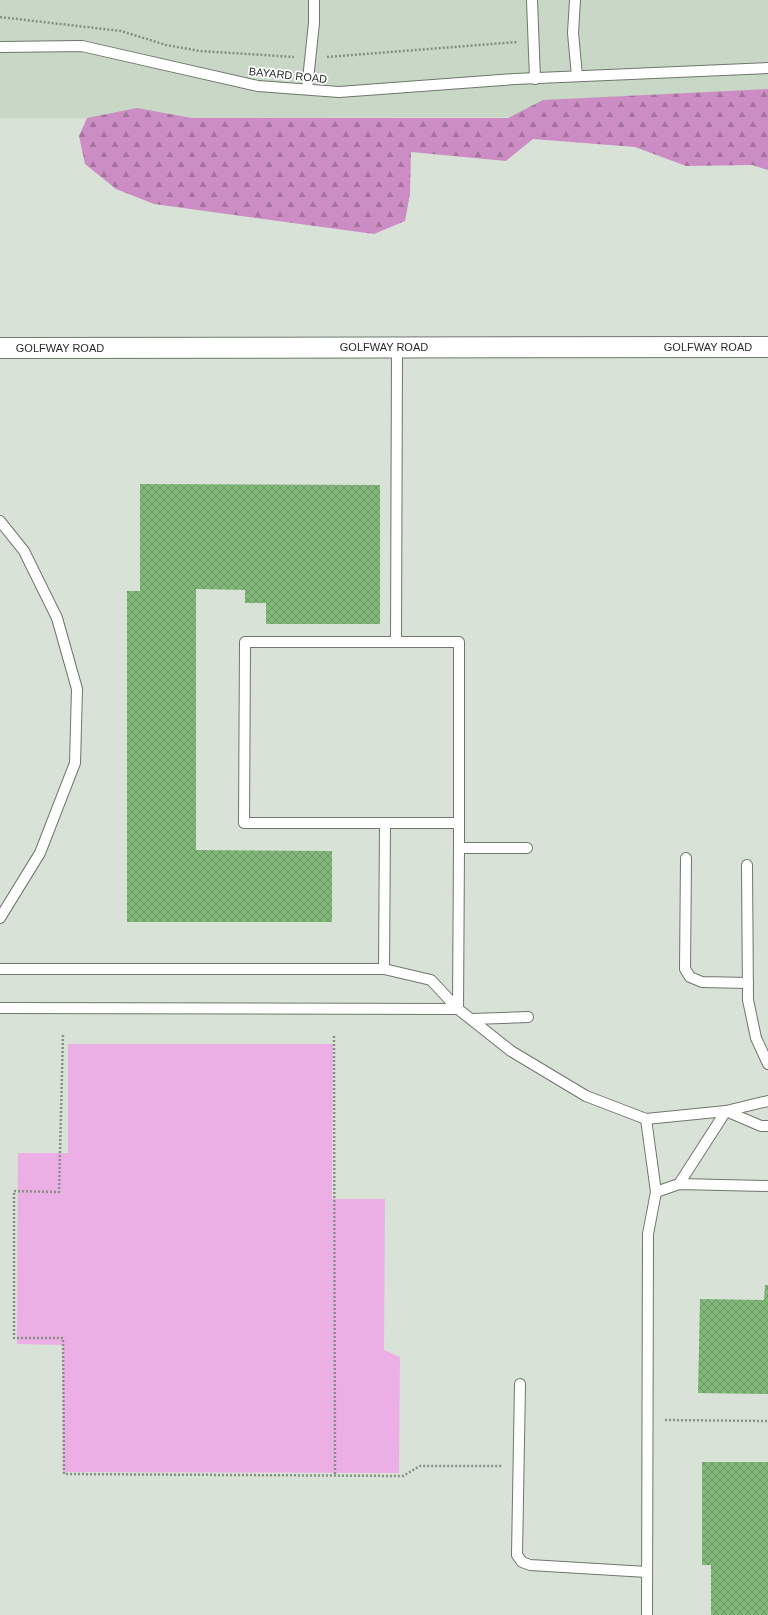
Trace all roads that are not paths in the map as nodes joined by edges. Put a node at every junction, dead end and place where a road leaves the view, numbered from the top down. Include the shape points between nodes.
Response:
1 (314, 0) edge
2 (532, 0) edge
3 (575, 0) edge
4 (0, 47) edge
5 (768, 68) edge
6 (577, 76) junction
7 (535, 78) junction
8 (307, 90) junction
9 (397, 347) junction
10 (768, 347) edge
11 (0, 348) edge
12 (0, 521) edge
13 (396, 642) junction
14 (385, 823) junction
15 (459, 823) junction
16 (459, 848) junction
17 (527, 848) dead end
18 (686, 858) dead end
19 (747, 865) dead end
20 (0, 918) edge
21 (0, 969) edge
22 (384, 969) junction
23 (748, 983) junction
24 (0, 1008) edge
25 (458, 1009) junction
26 (528, 1017) dead end
27 (471, 1018) junction
28 (768, 1064) edge
29 (768, 1101) edge
30 (726, 1111) junction
31 (646, 1119) junction
32 (768, 1126) edge
33 (679, 1184) junction
34 (768, 1186) edge
35 (656, 1192) junction
36 (520, 1384) dead end
37 (647, 1572) junction
38 (647, 1615) edge

1 - 8 lane
2 - 7 lane
3 - 6 lane via 573,33
4 - 8 lane, BAYARD ROAD via 82,46 258,86
5 - 6 lane, BAYARD ROAD
6 - 7 lane, BAYARD ROAD
7 - 8 lane, BAYARD ROAD via 339,92
9 - 10 street, GOLFWAY ROAD
9 - 11 street, GOLFWAY ROAD
9 - 13 lane
12 - 20 lane via 24,551 57,618 77,689 75,763 40,853
13 - 14 lane via 245,642 244,823
13 - 15 lane via 459,642
14 - 15 lane
14 - 22 lane
15 - 16 lane
16 - 17 lane
16 - 25 lane
18 - 23 lane via 685,969 690,977 702,982
19 - 23 lane
21 - 22 lane
22 - 25 lane via 431,980
23 - 28 lane via 748,1000 756,1038
24 - 25 lane
25 - 27 lane
26 - 27 lane
27 - 31 lane via 511,1051 586,1096
29 - 30 lane
30 - 31 lane
30 - 32 lane via 761,1126
30 - 33 lane
31 - 35 lane
33 - 34 lane
33 - 35 lane
35 - 37 lane via 648,1234
36 - 37 lane via 517,1555 522,1562 530,1565
37 - 38 lane

